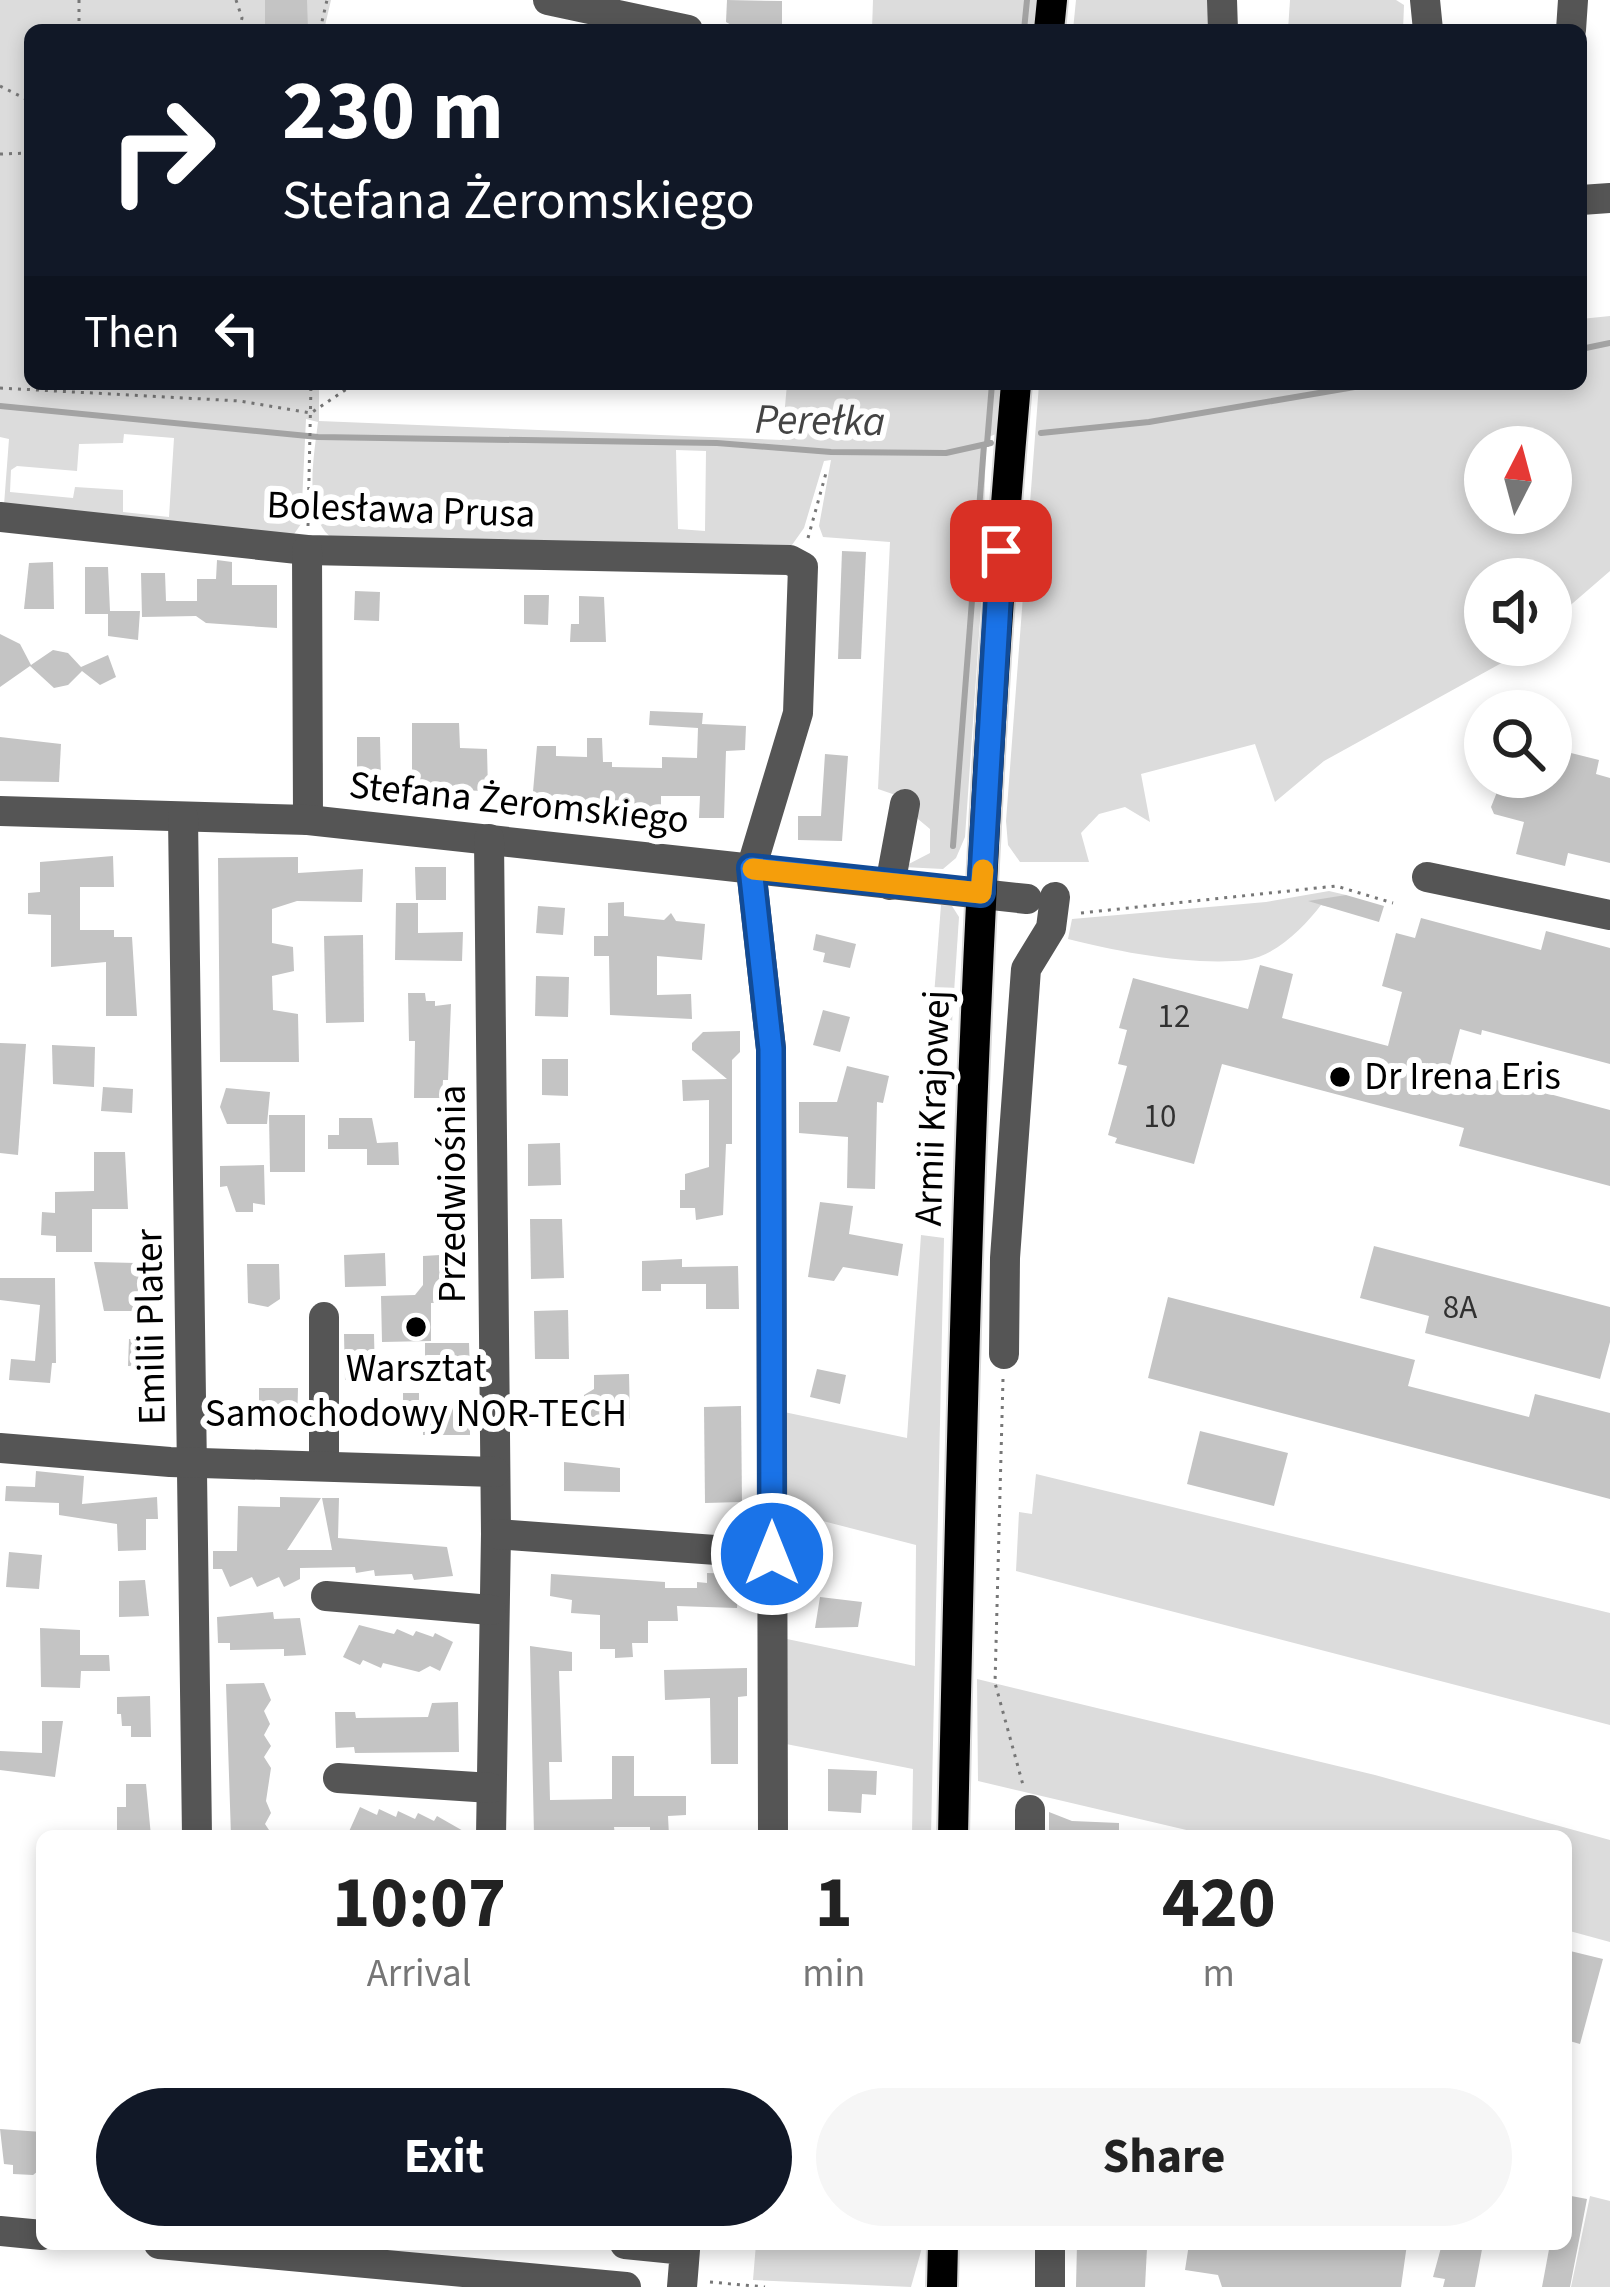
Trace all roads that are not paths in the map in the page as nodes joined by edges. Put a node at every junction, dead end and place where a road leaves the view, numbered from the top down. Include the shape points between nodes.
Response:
1 (548, 0) edge
2 (663, 24) edge
3 (1016, 390) edge
4 (0, 517) edge
5 (307, 550) junction
6 (905, 804) dead end
7 (0, 811) edge
8 (183, 817) junction
9 (308, 820) junction
10 (489, 839) junction
11 (751, 868) junction
12 (1427, 877) dead end
13 (890, 885) junction
14 (981, 893) junction
15 (1610, 915) edge
16 (324, 1317) dead end
17 (1004, 1354) road end
18 (0, 1448) edge
19 (192, 1463) junction
20 (324, 1466) junction
21 (495, 1472) junction
22 (496, 1534) junction
23 (772, 1554) junction
24 (326, 1596) dead end
25 (490, 1610) junction
26 (338, 1778) dead end
27 (491, 1788) junction
28 (197, 1830) edge
29 (491, 1830) edge
30 (773, 1830) edge
31 (953, 1830) edge
32 (0, 2231) edge
33 (36, 2234) edge
34 (230, 2250) edge
35 (685, 2250) edge
36 (943, 2250) edge
37 (1050, 2250) edge
38 (496, 2255) edge
39 (445, 2279) edge
40 (626, 2287) edge
41 (682, 2287) edge
42 (942, 2287) edge
43 (1050, 2287) edge

1 - 2 street
3 - 14 main road, Armii Krajowej
4 - 5 street, Bolesława Prusa
5 - 9 street
5 - 11 street, Bolesława Prusa via 800,562 806,572 798,713
6 - 13 street
7 - 8 street, Stefana Żeromskiego
8 - 9 street, Stefana Żeromskiego
8 - 19 street, Emilii Plater
9 - 10 street, Stefana Żeromskiego
10 - 11 street, Stefana Żeromskiego
10 - 21 street, Przedwiośnia
11 - 13 street, Stefana Żeromskiego
11 - 23 street via 771,1049
12 - 15 street
13 - 14 street, Stefana Żeromskiego
14 - 17 street, Stefana Żeromskiego via 1045,904 1026,969
14 - 31 main road, Armii Krajowej
16 - 20 street
18 - 19 street
19 - 20 street
19 - 28 street, Emilii Plater
20 - 21 street
21 - 22 street, Przedwiośnia
22 - 23 street
22 - 25 street, Przedwiośnia
23 - 30 street
24 - 25 street
25 - 27 street, Przedwiośnia
26 - 27 street
27 - 29 street, Przedwiośnia
32 - 33 street
34 - 39 street
35 - 41 street
36 - 42 main road
37 - 43 street
38 - 39 street
38 - 40 street

